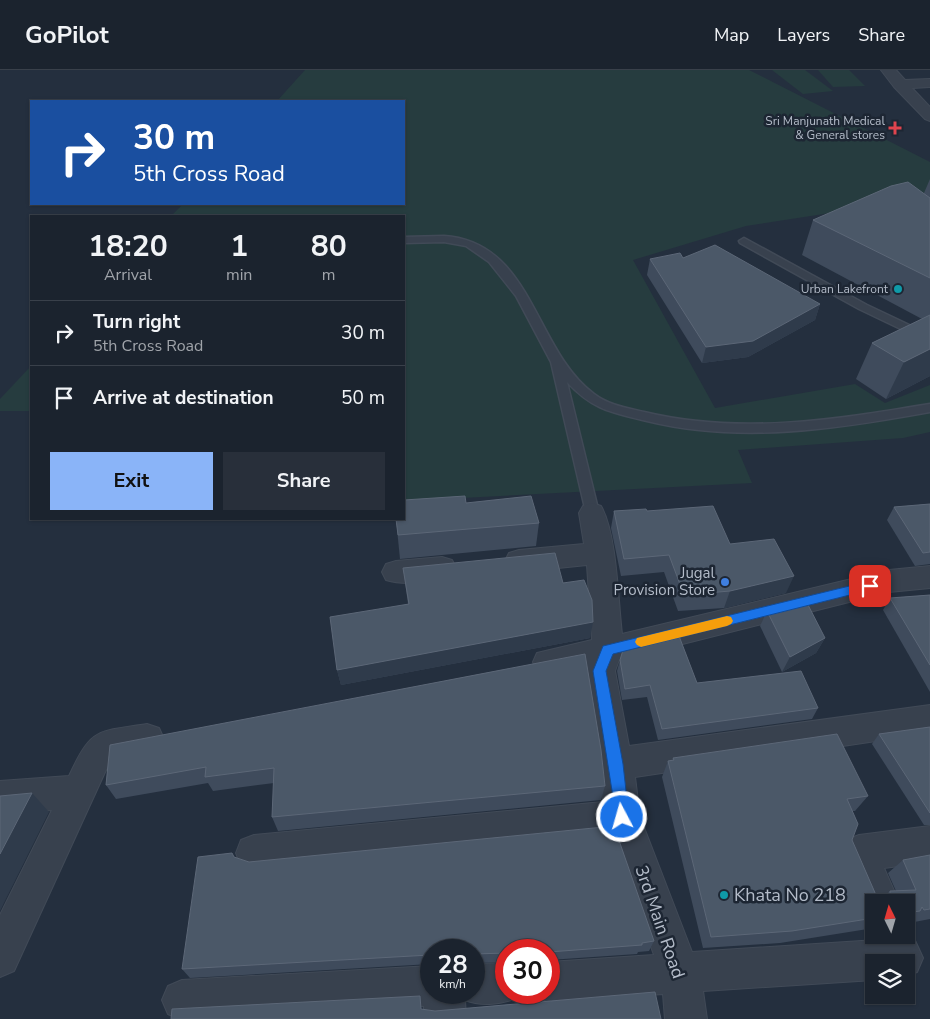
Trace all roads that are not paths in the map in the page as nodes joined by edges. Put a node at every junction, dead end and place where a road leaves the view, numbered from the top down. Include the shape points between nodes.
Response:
1 (888, 70) edge
2 (930, 83) edge
3 (899, 84) junction
4 (930, 116) edge
5 (405, 240) edge
6 (744, 241) dead end
7 (930, 339) edge
8 (556, 361) junction
9 (930, 408) edge
10 (592, 513) joint
11 (600, 554) junction
12 (493, 563) edge
13 (464, 566) edge
14 (396, 572) dead end
15 (930, 577) edge
16 (608, 650) junction
17 (521, 667) edge
18 (930, 719) edge
19 (173, 734) edge
20 (616, 764) junction
21 (80, 791) junction
22 (0, 798) edge
23 (622, 817) junction
24 (930, 844) edge
25 (254, 853) dead end
26 (877, 894) edge
27 (898, 944) edge
28 (0, 957) edge
29 (680, 972) junction
30 (560, 981) edge
31 (420, 987) edge
32 (182, 1000) dead end
33 (444, 1004) edge
34 (445, 1019) edge
35 (686, 1019) edge

1 - 3 street
2 - 3 street
3 - 4 street
5 - 8 lane via 457,240 476,246 498,262 535,319
6 - 7 lane via 863,307
8 - 9 lane via 590,397 610,407 664,423 736,430 783,429
8 - 10 lane
10 - 11 street
11 - 12 street
11 - 16 street
13 - 14 street
15 - 16 street via 889,581
16 - 17 street
16 - 20 street, 3rd Main Road via 600,671
18 - 20 street
19 - 21 street via 106,746 94,759
20 - 23 street, 3rd Main Road
21 - 22 street
21 - 28 street
23 - 25 street
23 - 29 street, 3rd Main Road
24 - 26 street via 859,852
27 - 29 street via 904,958
29 - 30 street
29 - 35 street, 3rd Main Road
31 - 32 street
33 - 34 street

